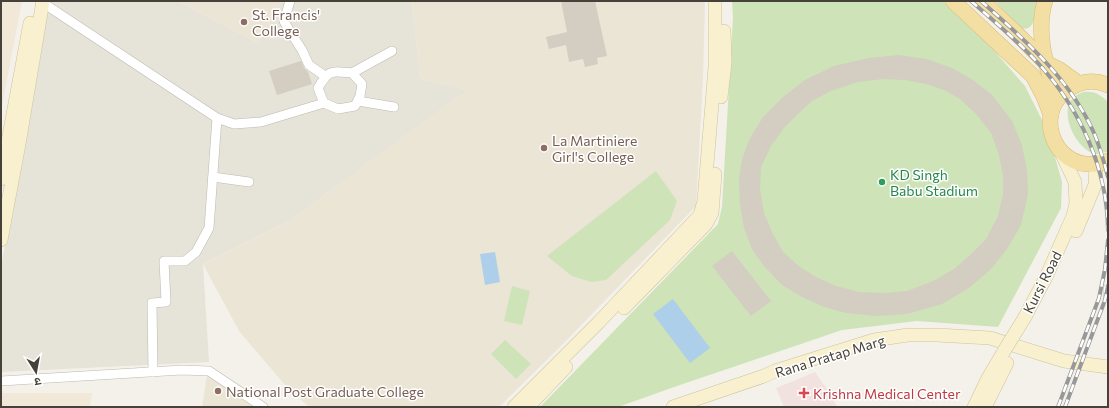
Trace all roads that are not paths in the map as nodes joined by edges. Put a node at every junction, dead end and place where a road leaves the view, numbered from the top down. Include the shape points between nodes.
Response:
1 (40, 1) edge
2 (290, 1) edge
3 (715, 1) edge
4 (724, 1) edge
5 (953, 1) edge
6 (982, 1) edge
7 (1045, 1) edge
8 (1042, 32) junction
9 (1023, 40) junction
10 (392, 50) dead end
11 (1046, 63) junction
12 (352, 73) junction
13 (325, 76) junction
14 (1078, 83) junction
15 (1108, 85) edge
16 (358, 100) junction
17 (1057, 100) junction
18 (324, 103) junction
19 (394, 107) dead end
20 (1051, 115) junction
21 (217, 118) junction
22 (1060, 150) junction
23 (1102, 163) edge
24 (213, 177) junction
25 (1, 179) edge
26 (249, 182) dead end
27 (6, 190) edge
28 (1, 240) edge
29 (1108, 289) edge
30 (1108, 294) edge
31 (1028, 320) junction
32 (1008, 353) junction
33 (1108, 367) edge
34 (153, 372) junction
35 (1, 381) edge
36 (263, 407) edge
37 (514, 407) edge
38 (528, 407) edge
39 (673, 407) edge
40 (974, 407) edge
41 (985, 407) edge

1 - 21 street
1 - 25 main road
1 - 27 main road
2 - 13 street via 284,21 309,65
3 - 37 main road via 715,67 704,201 700,215
4 - 38 main road via 725,63 712,213 706,224
5 - 20 main road via 1033,76
6 - 9 main road
7 - 8 main road
8 - 9 main road
8 - 11 main road
9 - 11 main road
10 - 12 street
11 - 14 main road
11 - 17 main road
12 - 13 street via 334,71
12 - 16 street via 362,84
13 - 18 street via 318,88
14 - 15 main road via 1090,81
14 - 17 main road via 1066,90
16 - 18 street via 355,106 338,109
16 - 19 street
17 - 20 main road
18 - 21 street via 262,122 234,124
20 - 22 main road via 1053,139
21 - 24 street
22 - 23 main road via 1083,164
22 - 31 main road, Kursi Road via 1075,182 1076,203 1073,216
23 - 31 main road, Kursi Road via 1077,230 1049,287
24 - 26 street
24 - 34 street via 209,228 196,252 185,261 164,261 166,302 152,303
27 - 28 main road
29 - 30 street
31 - 32 main road, Kursi Road, bridge
32 - 40 main road, Kursi Road via 988,378
32 - 41 main road, Kursi Road
33 - 39 main road, Rana Pratap Marg via 1064,361 990,338 908,335 853,346
34 - 35 street
34 - 36 street via 209,371

